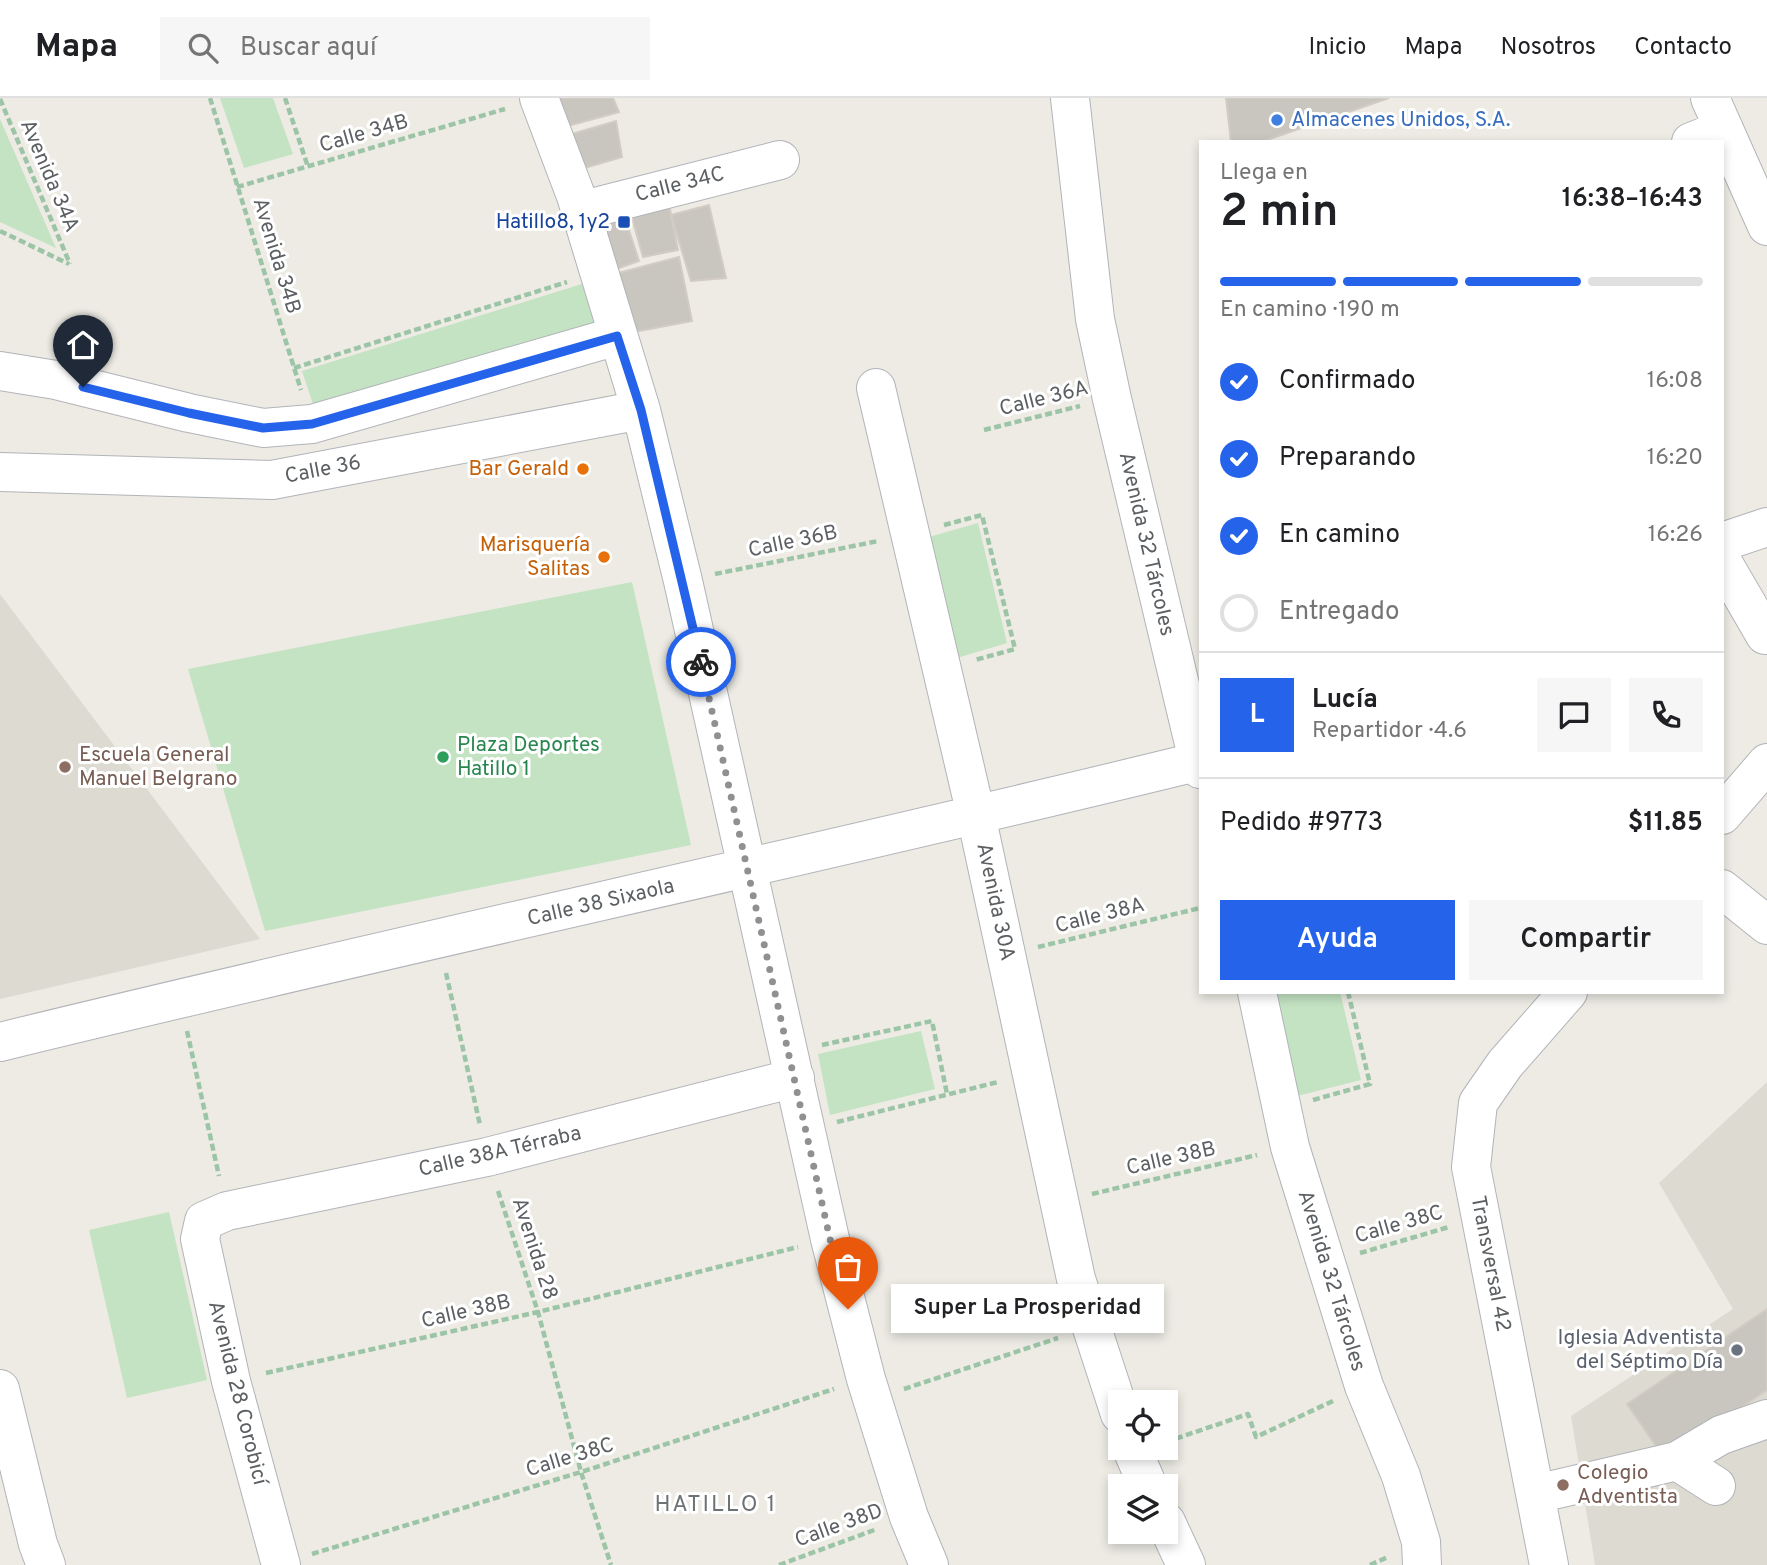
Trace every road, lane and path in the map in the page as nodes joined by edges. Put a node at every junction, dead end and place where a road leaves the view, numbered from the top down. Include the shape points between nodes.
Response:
1 (210, 98) edge
2 (285, 98) edge
3 (539, 98) edge
4 (1070, 98) edge
5 (0, 99) edge
6 (1708, 123) edge
7 (1718, 140) edge
8 (1724, 151) edge
9 (780, 160) dead end
10 (308, 167) junction
11 (237, 187) junction
12 (580, 211) junction
13 (1767, 226) edge
14 (0, 231) edge
15 (598, 272) junction
16 (617, 336) junction
17 (294, 368) junction
18 (0, 371) edge
19 (876, 388) dead end
20 (1112, 399) junction
21 (641, 410) junction
22 (312, 424) junction
23 (984, 430) dead end
24 (0, 472) edge
25 (1767, 527) edge
26 (910, 535) junction
27 (1724, 541) edge
28 (1724, 564) edge
29 (683, 581) junction
30 (1765, 635) dead end
31 (942, 668) junction
32 (1199, 760) edge
33 (1767, 763) edge
34 (1199, 764) edge
35 (1724, 813) edge
36 (976, 816) junction
37 (746, 869) junction
38 (1724, 891) edge
39 (1199, 908) edge
40 (1767, 925) edge
41 (439, 940) junction
42 (1007, 954) junction
43 (1257, 994) edge
44 (1348, 994) edge
45 (1554, 997) edge
46 (180, 998) junction
47 (0, 1042) edge
48 (792, 1065) junction
49 (1032, 1073) junction
50 (947, 1094) junction
51 (1282, 1108) junction
52 (806, 1129) junction
53 (1290, 1147) junction
54 (487, 1157) junction
55 (1060, 1202) junction
56 (216, 1216) junction
57 (1481, 1218) junction
58 (830, 1239) junction
59 (1326, 1263) junction
60 (538, 1312) junction
61 (1092, 1326) junction
62 (231, 1381) junction
63 (1364, 1386) junction
64 (0, 1389) edge
65 (869, 1389) junction
66 (1112, 1390) edge
67 (1767, 1419) edge
68 (1178, 1439) edge
69 (1677, 1461) junction
70 (581, 1472) junction
71 (1716, 1486) dead end
72 (1536, 1494) junction
73 (909, 1517) junction
74 (1176, 1544) edge
75 (281, 1564) edge
76 (46, 1565) edge
77 (611, 1565) edge
78 (779, 1565) edge
79 (929, 1565) edge
80 (1186, 1565) edge
81 (1422, 1565) edge
82 (1549, 1565) edge

1 - 11 path, Avenida 34B
2 - 10 path
3 - 10 path, Calle 34B
3 - 12 street
4 - 20 street, Avenida 32 Tárcoles via 1095,318
5 - 14 path, Avenida 34A via 70,264
6 - 7 street
8 - 13 street
9 - 12 street, Calle 34C
10 - 11 path, Calle 34B
11 - 17 path, Avenida 34B
12 - 15 street
15 - 16 street
15 - 17 path
16 - 21 street
16 - 22 street
17 - 22 path, Avenida 34B
18 - 22 street via 263,428
19 - 26 street, Avenida 30A
20 - 23 path, Calle 36A
20 - 32 street, Avenida 32 Tárcoles
21 - 24 street, Calle 36 via 272,480
21 - 29 street
25 - 27 street
26 - 29 path, Calle 36B
26 - 31 street, Avenida 30A
26 - 31 path, Calle 36B via 982,515 1015,649
28 - 30 street
29 - 37 street
31 - 36 street, Avenida 30A
33 - 35 street
34 - 36 street, Calle 38 Sixaola
36 - 37 street, Calle 38 Sixaola
36 - 42 street, Avenida 30A
37 - 41 street, Calle 38 Sixaola
37 - 48 street
38 - 40 street
39 - 42 path, Calle 38A
41 - 46 street, Calle 38 Sixaola
41 - 54 path, Avenida 28
42 - 49 street, Avenida 30A
43 - 51 street, Avenida 32 Tárcoles
44 - 51 path via 1370,1084
45 - 57 street, Transversal 42 via 1478,1103 1471,1167
46 - 47 street, Calle 38 Sixaola
46 - 56 path
48 - 50 path via 932,1021
48 - 52 street
48 - 54 street, Calle 38A Térraba
49 - 50 path
49 - 55 street, Avenida 30A
50 - 52 path
51 - 53 street, Avenida 32 Tárcoles
52 - 58 street
53 - 55 path, Calle 38B
53 - 59 street, Avenida 32 Tárcoles
54 - 56 street, Calle 38A Térraba
54 - 60 path, Avenida 28
55 - 61 street, Avenida 30A via 1076,1279
56 - 62 street, Avenida 28 Corobicí via 200,1238
57 - 59 path, Calle 38C
57 - 72 street, Transversal 42
58 - 60 path, Calle 38B
58 - 65 street
59 - 63 street, Avenida 32 Tárcoles
60 - 62 path, Calle 38B
60 - 70 path, Avenida 28
61 - 65 path, Calle 38C
61 - 66 street, Avenida 30A
62 - 75 street, Avenida 28 Corobicí
63 - 68 path via 1256,1437 1248,1414
63 - 81 street, Avenida 32 Tárcoles via 1401,1476 1421,1542
64 - 76 street
65 - 70 path, Calle 38C
65 - 73 street
67 - 69 street via 1721,1435
69 - 71 street
69 - 72 street
70 - 75 path, Calle 38C
70 - 77 path, Avenida 28
72 - 82 street, Transversal 42
73 - 78 path, Calle 38D
73 - 79 street
74 - 80 street

